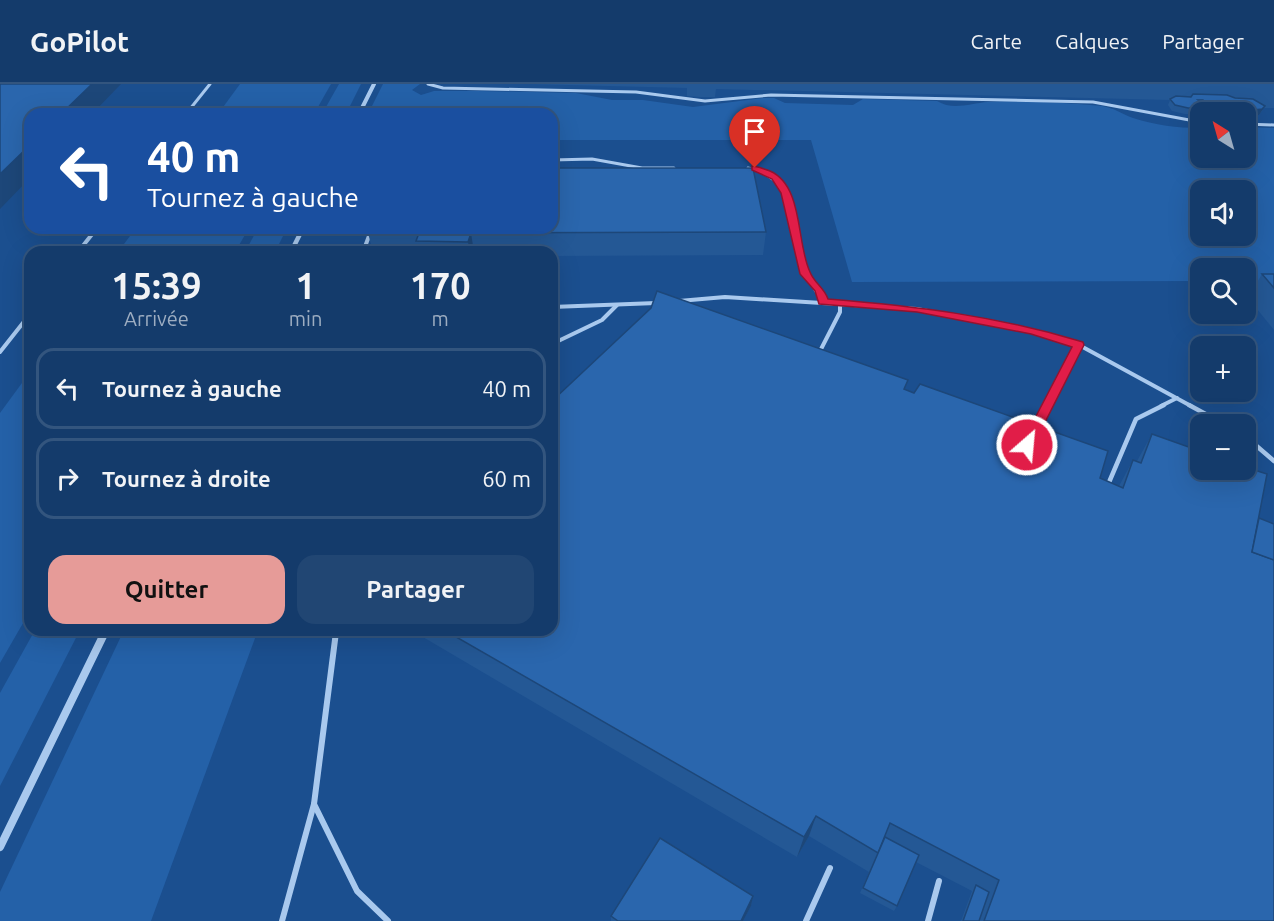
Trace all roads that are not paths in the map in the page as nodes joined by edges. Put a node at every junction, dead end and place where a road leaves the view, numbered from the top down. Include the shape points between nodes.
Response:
1 (210, 84) edge
2 (374, 84) edge
3 (428, 84) edge
4 (191, 108) edge
5 (362, 108) edge
6 (1190, 120) edge
7 (1256, 124) edge
8 (1274, 125) edge
9 (558, 160) edge
10 (676, 168) edge
11 (744, 168) edge
12 (92, 234) edge
13 (83, 246) edge
14 (671, 302) edge
15 (823, 302) junction
16 (660, 303) edge
17 (840, 303) junction
18 (617, 305) junction
19 (558, 307) edge
20 (24, 322) edge
21 (558, 341) edge
22 (1078, 345) junction
23 (0, 352) edge
24 (816, 359) edge
25 (1177, 398) junction
26 (1206, 414) edge
27 (1032, 434) edge
28 (1256, 444) edge
29 (1274, 461) edge
30 (1104, 494) edge
31 (103, 636) edge
32 (335, 636) edge
33 (314, 804) junction
34 (0, 847) edge
35 (830, 868) dead end
36 (939, 881) dead end
37 (282, 921) edge
38 (388, 921) edge
39 (807, 921) edge
40 (928, 921) edge

1 - 4 lane
2 - 5 street
3 - 6 lane via 442,88 636,92 705,101 771,95 1094,102
7 - 8 lane
9 - 10 lane via 592,159 642,168
11 - 15 lane via 755,168 775,177 786,192 805,274 820,291
12 - 13 lane
14 - 15 lane via 725,297
15 - 17 lane
16 - 18 lane
17 - 22 lane via 917,309 1033,331
17 - 24 lane via 840,312
18 - 19 lane
18 - 21 lane via 602,320
20 - 23 lane
22 - 25 lane
22 - 27 lane
25 - 26 lane
25 - 30 lane via 1136,419
28 - 29 lane
31 - 34 street
32 - 33 lane
33 - 37 lane
33 - 38 lane via 357,891
35 - 39 lane
36 - 40 lane

